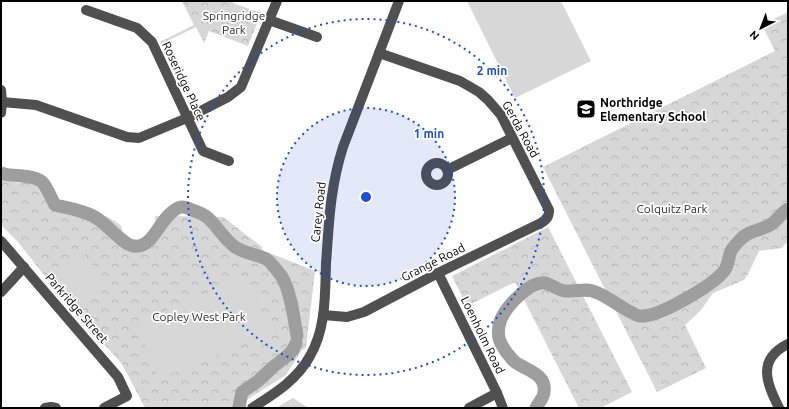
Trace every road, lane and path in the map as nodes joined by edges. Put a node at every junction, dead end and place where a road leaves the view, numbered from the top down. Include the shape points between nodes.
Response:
1 (277, 1) edge
2 (399, 1) edge
3 (86, 10) dead end
4 (269, 20) junction
5 (317, 37) dead end
6 (379, 53) junction
7 (1, 90) edge
8 (2, 102) junction
9 (1, 113) edge
10 (187, 118) junction
11 (512, 138) junction
12 (229, 161) dead end
13 (447, 170) dead end
14 (549, 216) joint
15 (1, 241) edge
16 (24, 267) junction
17 (438, 273) junction
18 (1, 292) edge
19 (323, 315) junction
20 (788, 344) edge
21 (497, 393) junction
22 (45, 408) edge
23 (56, 408) edge
24 (104, 408) edge
25 (252, 408) edge
26 (469, 408) edge
27 (503, 408) edge
28 (779, 408) edge

1 - 4 street
2 - 6 street, Carey Road
3 - 10 street, Roseridge Place via 137,28 152,42
4 - 5 street
4 - 10 street via 240,87 228,97
6 - 11 street, Gerda Road via 470,86 495,107
6 - 19 street, Carey Road via 343,147 334,181
7 - 8 street
8 - 9 street
8 - 10 street via 36,105 139,138
10 - 12 street, Roseridge Place via 202,151
11 - 13 street
11 - 14 street, Gerda Road via 549,210
14 - 17 street, Grange Road via 541,223
15 - 16 street, Parkridge Street
16 - 18 street
16 - 24 street, Parkridge Street via 118,377 127,396
17 - 19 street, Grange Road via 364,312 347,317
17 - 21 street, Loenholm Road
19 - 25 street, Carey Road via 315,348 304,366 288,384
20 - 28 street via 772,357 766,373 769,388
21 - 26 street
21 - 27 street, Loenholm Road
22 - 23 street

